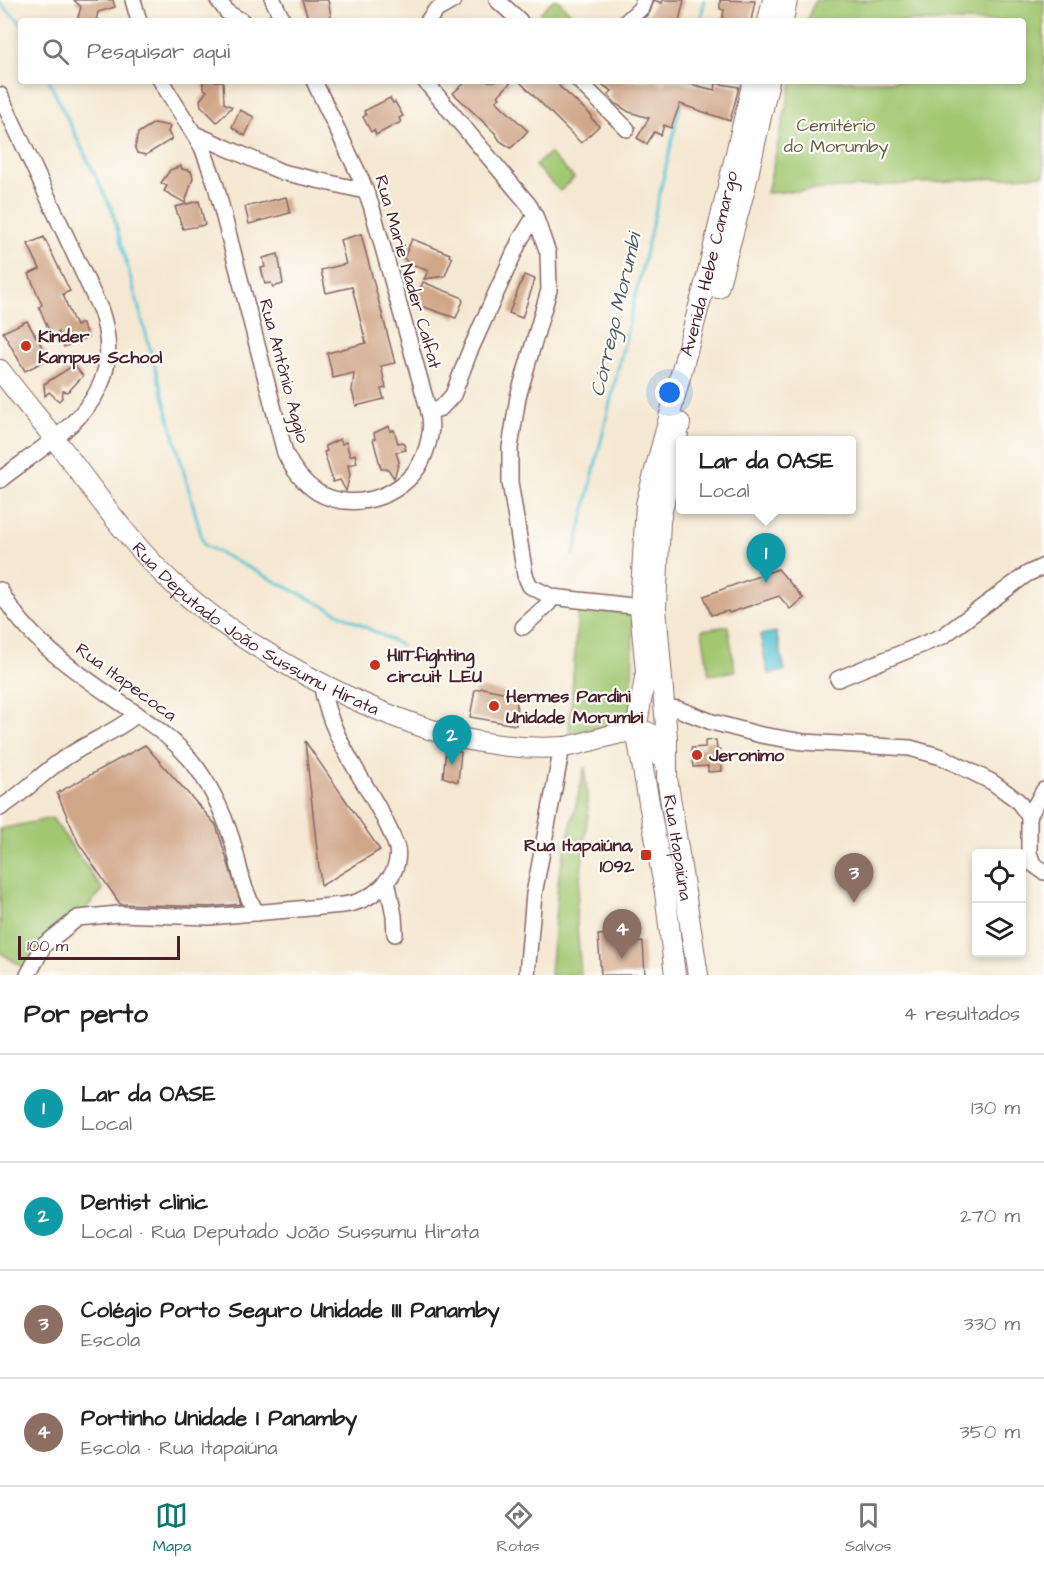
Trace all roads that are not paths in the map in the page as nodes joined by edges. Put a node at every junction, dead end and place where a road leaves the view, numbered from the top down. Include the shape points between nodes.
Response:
1 (133, 0) edge
2 (218, 0) edge
3 (273, 0) edge
4 (454, 0) edge
5 (497, 0) edge
6 (644, 0) edge
7 (773, 0) edge
8 (787, 0) edge
9 (138, 18) edge
10 (237, 18) edge
11 (282, 18) edge
12 (430, 18) edge
13 (517, 18) edge
14 (630, 18) edge
15 (769, 18) edge
16 (784, 18) edge
17 (163, 84) edge
18 (315, 84) edge
19 (427, 84) edge
20 (582, 84) edge
21 (752, 84) edge
22 (768, 84) edge
23 (0, 95) edge
24 (627, 129) dead end
25 (195, 134) junction
26 (365, 191) junction
27 (535, 216) junction
28 (0, 370) edge
29 (429, 412) junction
30 (678, 436) edge
31 (54, 438) junction
32 (676, 446) edge
33 (0, 480) edge
34 (1044, 566) edge
35 (0, 590) edge
36 (552, 597) junction
37 (648, 608) junction
38 (524, 627) dead end
39 (838, 679) dead end
40 (321, 682) junction
41 (664, 713) junction
42 (137, 714) junction
43 (636, 730) junction
44 (595, 742) junction
45 (562, 747) junction
46 (639, 754) junction
47 (667, 778) junction
48 (1044, 790) edge
49 (0, 808) edge
50 (1029, 816) junction
51 (1044, 872) edge
52 (387, 880) junction
53 (665, 892) junction
54 (688, 907) junction
55 (256, 912) junction
56 (395, 934) dead end
57 (28, 975) edge
58 (527, 975) edge
59 (675, 975) edge
60 (698, 975) edge

1 - 9 street
2 - 10 street
3 - 11 street
4 - 12 street
5 - 13 street
6 - 14 street
7 - 15 main road
8 - 16 main road
17 - 25 street, Rua Antônio Aggio
18 - 26 street, Rua Marie Nader Calfat
19 - 27 street
20 - 24 street
21 - 37 main road, Avenida Hebe Camargo via 706,280 646,504
22 - 30 main road, Avenida Hebe Camargo via 745,188
23 - 31 street via 108,331 108,365 98,393
25 - 26 street via 282,172
25 - 29 street, Rua Antônio Aggio via 215,182 285,453 303,481 318,492 344,500 373,498 394,491 421,464 430,438
26 - 29 street, Rua Marie Nader Calfat
27 - 29 street via 520,240 453,395 441,408
27 - 36 street via 548,253 549,290 518,397 510,448 510,482 525,575 530,586
28 - 31 main road, Rua Deputado João Sussumu Hirata
31 - 33 street
31 - 40 main road, Rua Deputado João Sussumu Hirata via 117,523 177,588 252,644
32 - 37 main road, Avenida Hebe Camargo
34 - 39 street via 1027,573 943,636
35 - 42 street, Rua Itapecoca via 16,614 52,651
36 - 37 street
36 - 38 street
37 - 41 main road, Avenida Hebe Camargo
37 - 43 main road, Avenida Hebe Camargo via 645,672
40 - 45 main road, Rua Deputado João Sussumu Hirata via 428,729 459,738
40 - 52 street via 325,709 335,735 397,848 396,865
41 - 47 main road, Rua Itapaiúna
41 - 50 street via 678,709 712,723 792,740 910,748 942,758 1000,786
42 - 49 street via 67,756
42 - 55 street, Rua Itapecoca via 165,733 204,778 232,840 246,896
43 - 44 main road, Rua Deputado João Sussumu Hirata
43 - 46 main road, Rua Itapaiúna
43 - 47 main road via 656,738
44 - 45 main road, Rua Deputado João Sussumu Hirata
44 - 46 main road, Rua Deputado João Sussumu Hirata via 627,745
45 - 58 street via 534,894
46 - 53 main road, Rua Itapaiúna
47 - 54 main road, Rua Itapaiúna
48 - 50 street
50 - 51 street via 1029,853 1033,864
52 - 55 street via 373,894 350,904
52 - 56 street
53 - 54 main road via 682,897
53 - 59 main road, Rua Itapaiúna
54 - 60 main road, Rua Itapaiúna
55 - 57 street via 209,917 118,914 78,918 44,945

